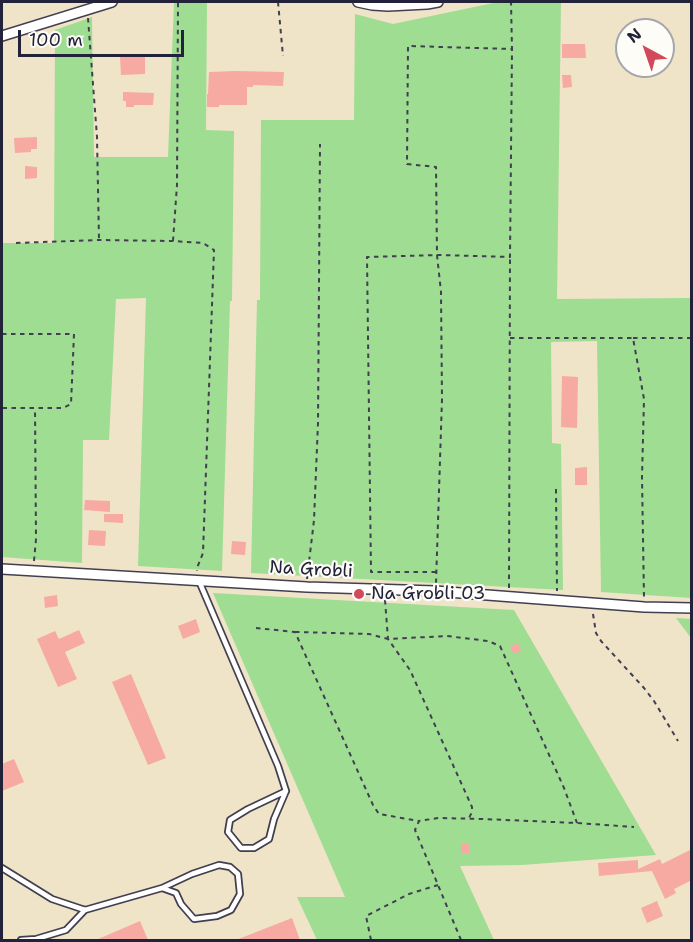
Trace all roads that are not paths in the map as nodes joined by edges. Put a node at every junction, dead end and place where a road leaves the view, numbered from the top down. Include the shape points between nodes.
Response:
1 (112, 2) edge
2 (358, 2) edge
3 (438, 2) edge
4 (2, 36) edge
5 (2, 569) edge
6 (199, 580) junction
7 (692, 608) edge
8 (286, 791) junction
9 (2, 868) edge
10 (162, 888) junction
11 (85, 910) junction
12 (21, 940) edge

1 - 4 street
2 - 3 street via 388,6
5 - 6 street, Na Grobli
6 - 7 street, Na Grobli
6 - 8 lane
8 - 8 lane via 230,820 228,832 241,848 254,848 269,839
9 - 11 lane via 52,899
10 - 10 lane via 176,893 194,919 231,910 240,894 238,874 219,865
10 - 11 lane
11 - 12 lane via 66,930

